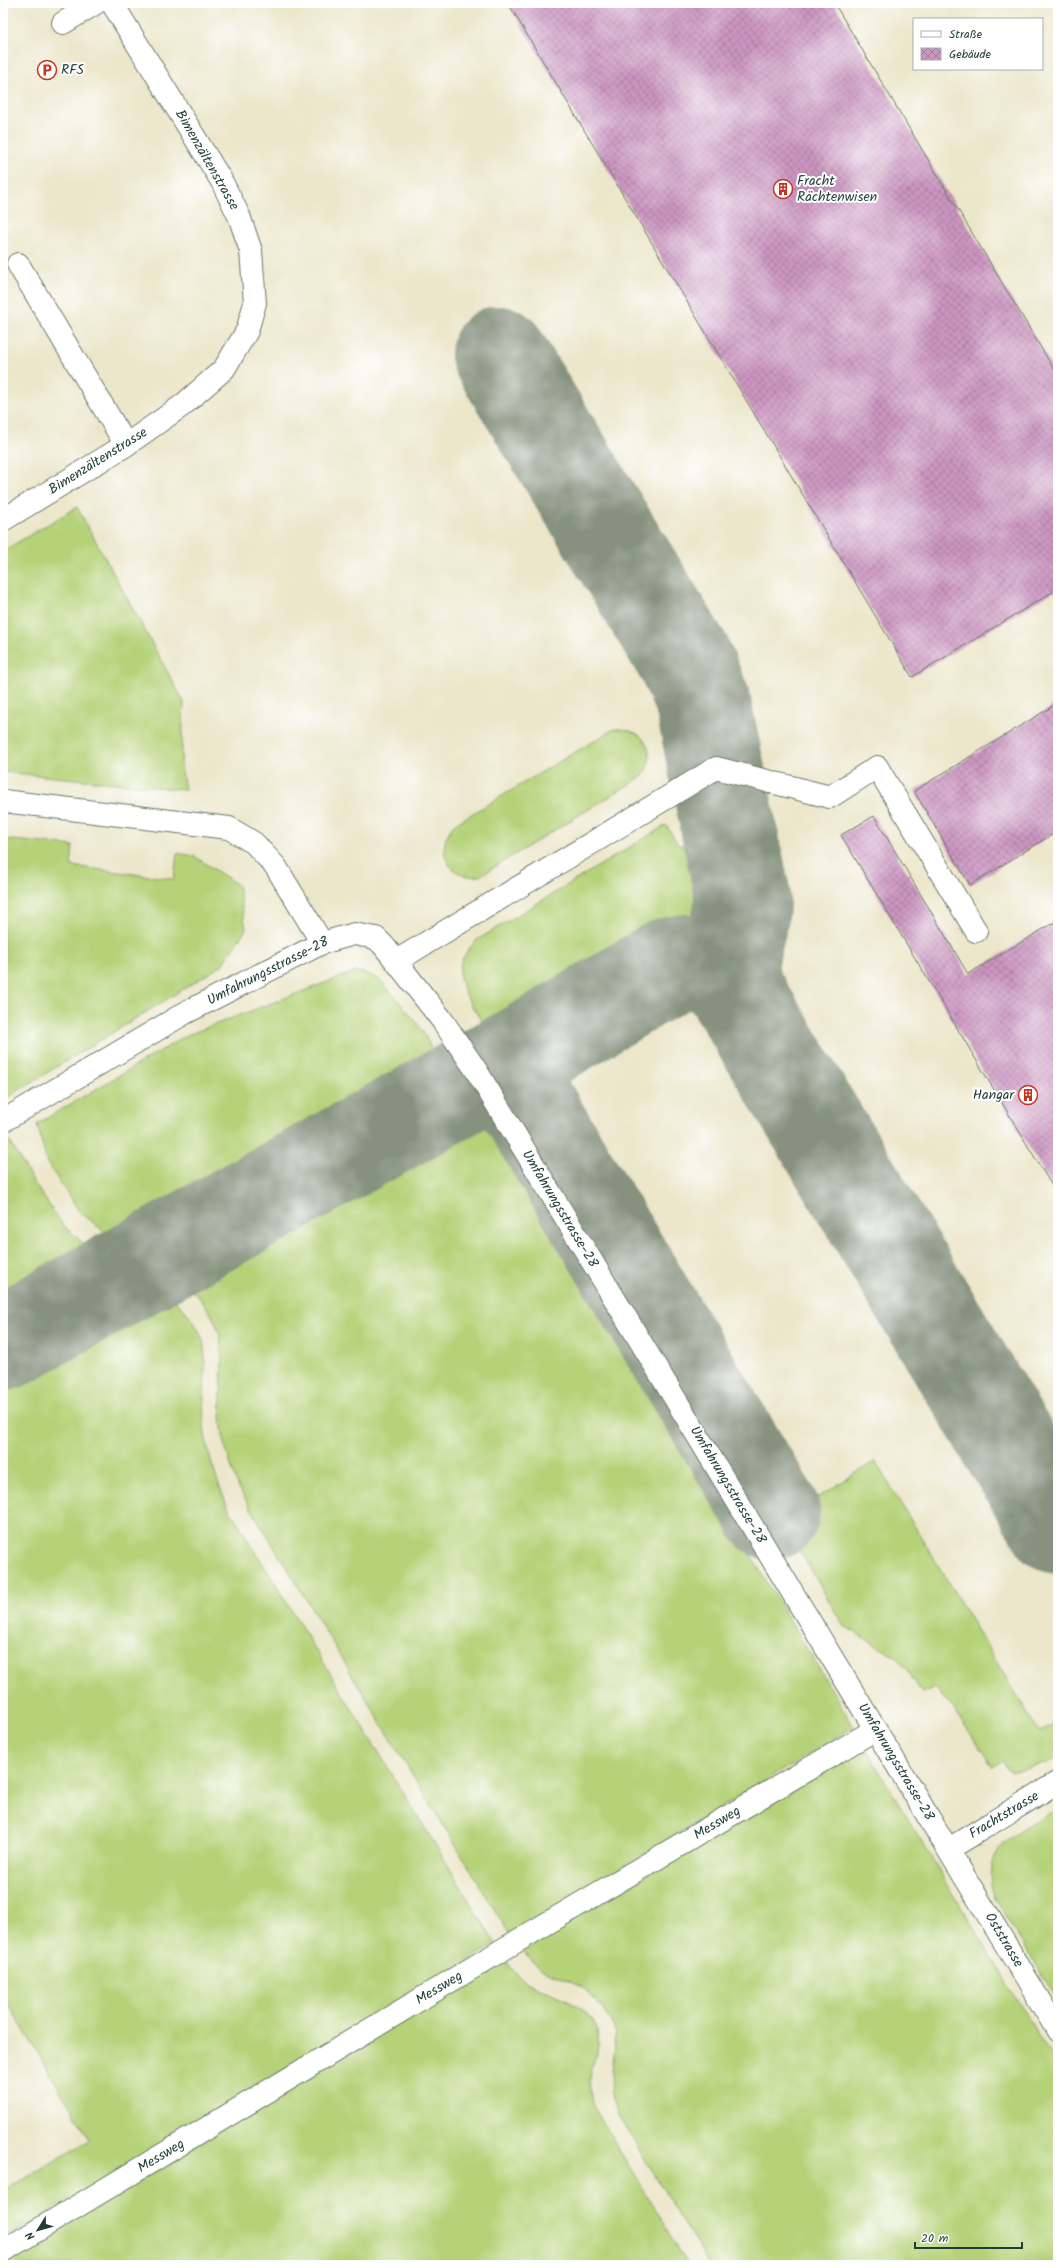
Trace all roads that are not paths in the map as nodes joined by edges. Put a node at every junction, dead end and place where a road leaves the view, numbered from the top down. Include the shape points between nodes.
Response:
1 (96, 3) edge
2 (112, 3) edge
3 (63, 23) dead end
4 (18, 264) dead end
5 (126, 445) junction
6 (3, 520) edge
7 (3, 801) edge
8 (976, 930) dead end
9 (322, 943) junction
10 (398, 960) junction
11 (3, 1121) edge
12 (876, 1729) junction
13 (1058, 1782) edge
14 (949, 1848) junction
15 (1058, 2031) edge
16 (3, 2251) edge

1 - 3 street
2 - 5 street, Bimenzältenstrasse via 221,180 235,209 251,251 255,303 247,331 224,369 183,405
4 - 5 street
5 - 6 street, Bimenzältenstrasse
7 - 9 street via 229,828 254,843 276,867
8 - 10 street via 877,767 830,797 716,768
9 - 10 street, Umfahrungsstrasse-28 via 347,935 366,935 376,938
9 - 11 street, Umfahrungsstrasse-28 via 185,1013
10 - 12 street, Umfahrungsstrasse-28 via 476,1070
12 - 14 street, Umfahrungsstrasse-28
12 - 16 street, Messweg via 514,1943
13 - 14 street, Frachtstrasse
14 - 15 street, Oststrasse

